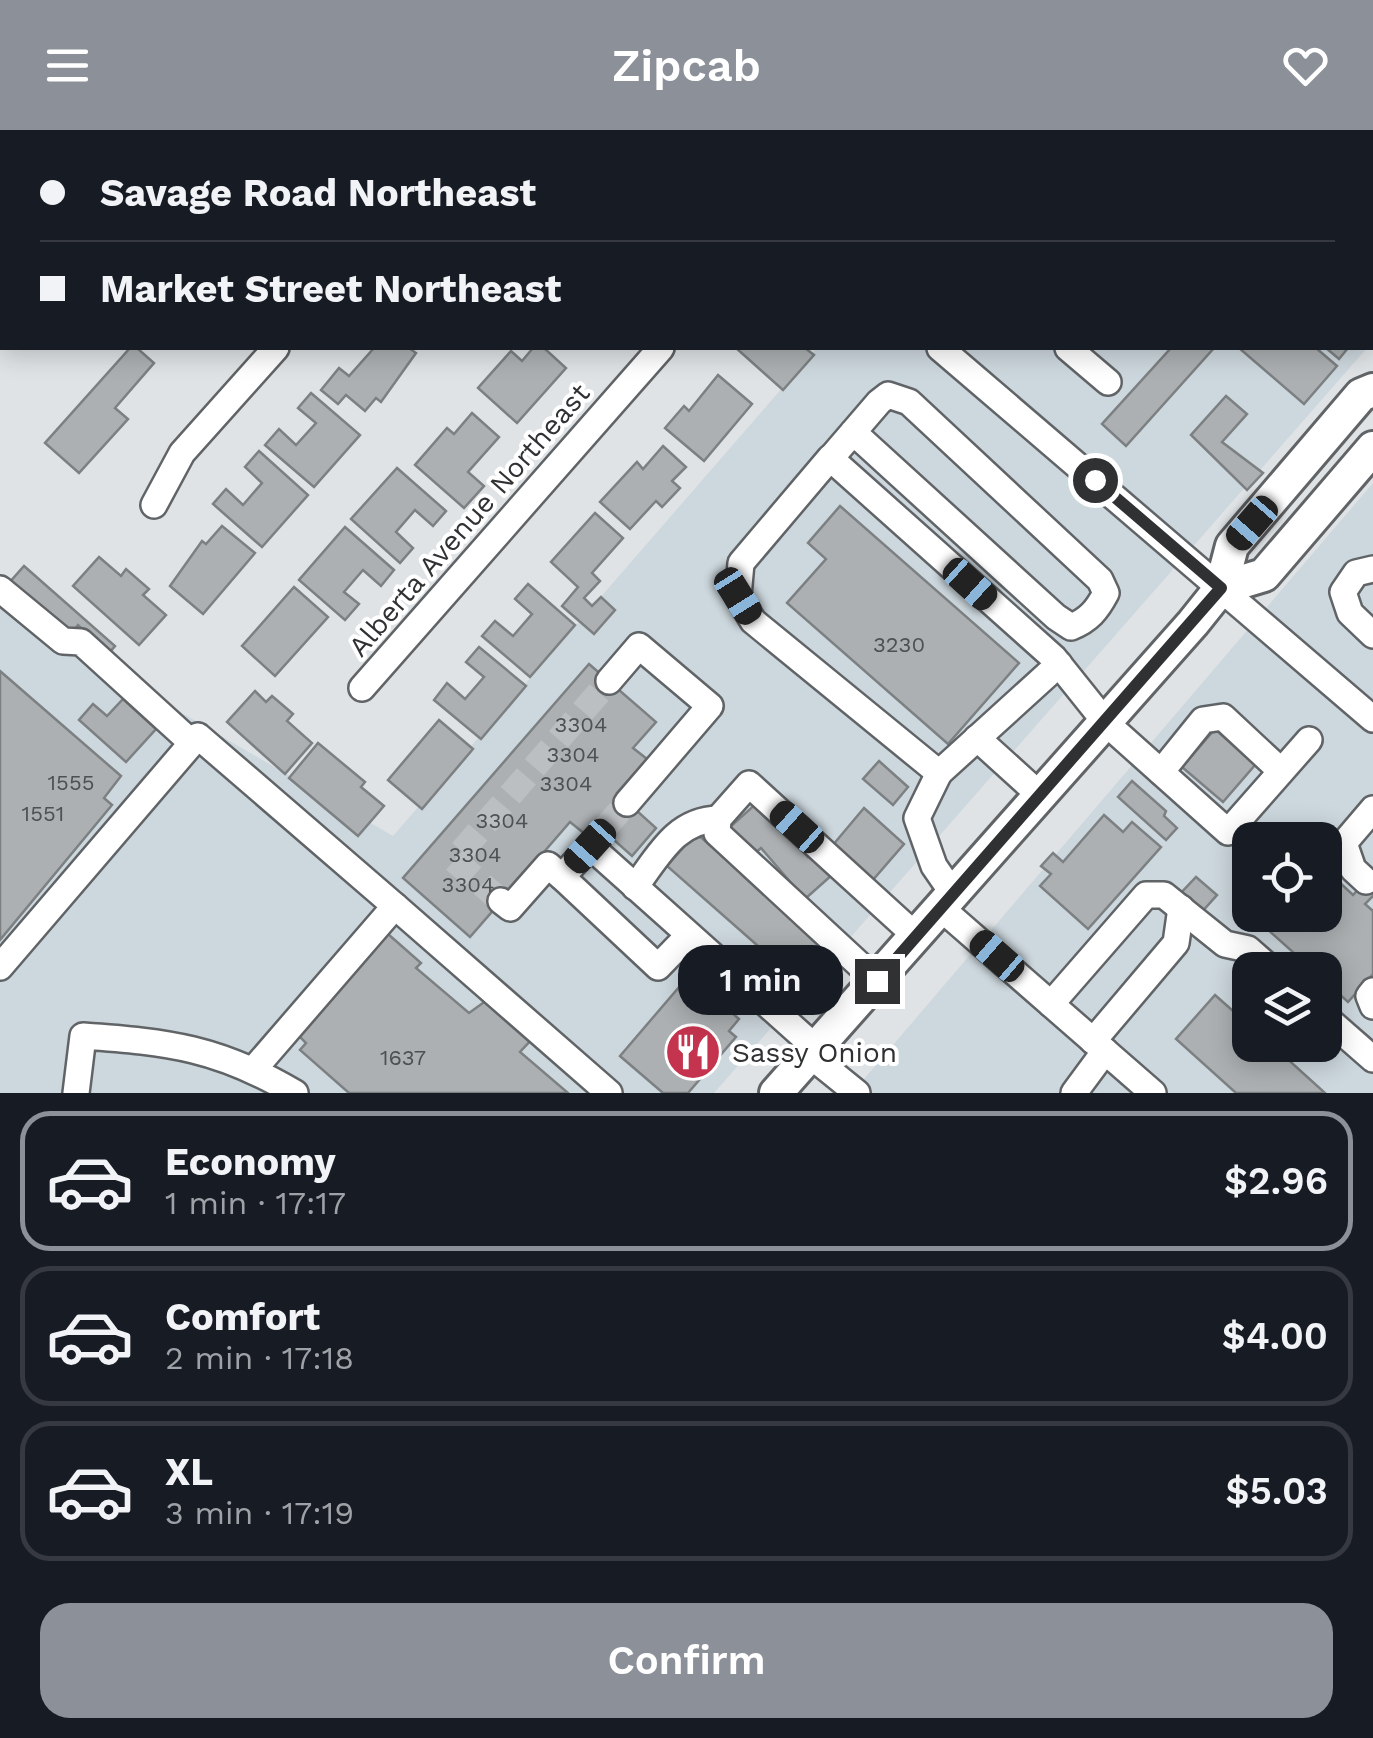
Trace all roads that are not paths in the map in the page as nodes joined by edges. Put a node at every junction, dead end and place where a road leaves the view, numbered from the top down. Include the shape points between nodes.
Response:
1 (274, 350) edge
2 (659, 350) edge
3 (1070, 350) edge
4 (954, 352) edge
5 (1108, 382) dead end
6 (1373, 390) edge
7 (853, 432) junction
8 (1371, 456) edge
9 (830, 458) junction
10 (154, 504) dead end
11 (1373, 548) edge
12 (1364, 571) edge
13 (1221, 588) junction
14 (0, 589) edge
15 (1373, 613) edge
16 (1373, 634) edge
17 (1058, 664) junction
18 (608, 681) tunnel mouth
19 (362, 688) dead end
20 (1369, 708) edge
21 (1106, 723) junction
22 (977, 738) junction
23 (1309, 740) dead end
24 (192, 743) junction
25 (1160, 772) junction
26 (1281, 772) junction
27 (939, 773) junction
28 (1041, 796) junction
29 (628, 803) tunnel mouth
30 (1373, 809) edge
31 (718, 819) junction
32 (1370, 875) edge
33 (562, 877) junction
34 (635, 886) junction
35 (501, 900) dead end
36 (948, 902) junction
37 (395, 906) junction
38 (1181, 908) junction
39 (690, 935) junction
40 (916, 937) junction
41 (1251, 952) edge
42 (0, 966) edge
43 (877, 981) junction
44 (1373, 990) edge
45 (1051, 1004) junction
46 (1373, 1006) edge
47 (1342, 1031) edge
48 (1099, 1046) junction
49 (813, 1052) junction
50 (1373, 1059) edge
51 (254, 1069) junction
52 (76, 1093) edge
53 (295, 1093) edge
54 (609, 1093) edge
55 (776, 1093) edge
56 (856, 1093) edge
57 (1074, 1093) edge
58 (1153, 1093) edge

1 - 10 street via 182,454
2 - 19 street, Alberta Avenue Northeast
3 - 5 street
4 - 13 street
6 - 13 main road via 1360,395 1232,546
7 - 7 street via 888,394 909,402 1100,580 1106,593 1099,607 1086,622 1071,626 1056,618
7 - 9 street
8 - 13 main road via 1264,575
9 - 17 street
9 - 27 street via 741,563 738,596 753,621
11 - 12 street
12 - 15 street via 1358,597
12 - 16 street via 1343,592
13 - 20 street
13 - 21 main road
14 - 24 street via 63,641 82,642
17 - 21 street
17 - 22 street
18 - 29 street via 639,646 710,706
21 - 25 street
21 - 28 main road
22 - 27 street
22 - 28 street
23 - 26 street
24 - 37 street via 198,736
24 - 42 street
25 - 26 street via 1203,720 1223,717
25 - 26 street via 1228,832
27 - 36 street via 917,818
28 - 36 main road
30 - 32 street via 1344,843 1354,869
31 - 34 street via 696,820
31 - 40 street via 749,784
31 - 43 street via 717,833
33 - 34 street via 597,838
33 - 35 street via 548,865 510,908
33 - 39 street via 658,967
34 - 39 street
36 - 40 main road
36 - 45 street
37 - 51 street
37 - 54 street
38 - 41 street via 1225,944
38 - 45 street via 1164,895 1146,895
38 - 48 street via 1176,943
39 - 49 street
40 - 43 main road
43 - 49 main road
44 - 46 street
45 - 48 street
47 - 50 street
48 - 57 street
48 - 58 street
49 - 55 main road
49 - 56 street
51 - 52 street via 170,1042 83,1036
51 - 53 street

